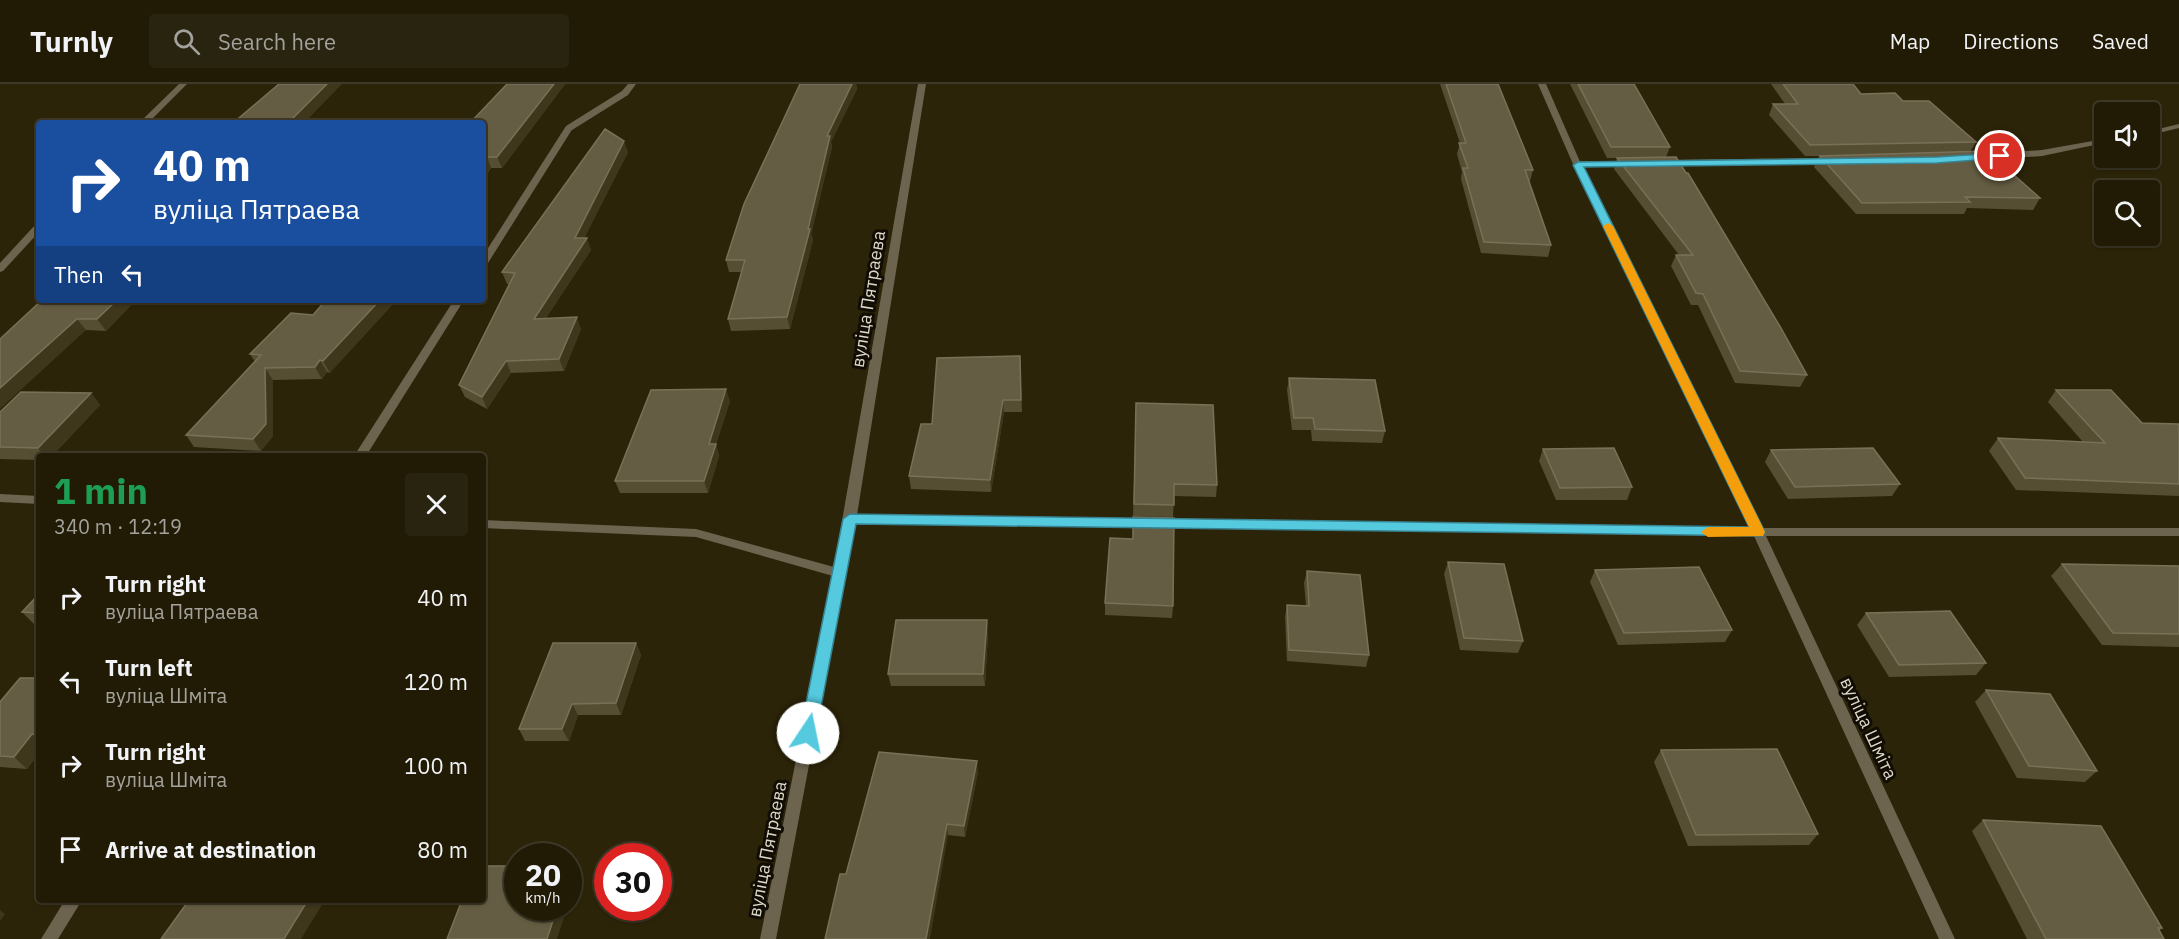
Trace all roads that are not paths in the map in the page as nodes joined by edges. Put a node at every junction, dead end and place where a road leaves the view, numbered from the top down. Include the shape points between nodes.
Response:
1 (183, 84) edge
2 (632, 84) edge
3 (922, 84) edge
4 (1542, 84) edge
5 (146, 120) edge
6 (2179, 126) edge
7 (2160, 130) edge
8 (2094, 143) edge
9 (1972, 158) edge
10 (1841, 161) edge
11 (1661, 163) edge
12 (1637, 164) edge
13 (1578, 165) junction
14 (36, 229) edge
15 (486, 258) edge
16 (0, 269) edge
17 (457, 303) edge
18 (362, 453) edge
19 (0, 498) edge
20 (36, 500) edge
21 (850, 519) junction
22 (486, 524) edge
23 (1758, 532) junction
24 (2179, 532) edge
25 (840, 573) junction
26 (72, 903) edge
27 (49, 939) edge
28 (768, 939) edge
29 (1947, 939) edge

1 - 5 street
2 - 15 street via 625,93 570,128
3 - 21 street, вуліца Пятраева
4 - 13 street, вуліца Шміта
6 - 7 street
8 - 9 street via 2042,153
10 - 11 street
12 - 13 street
13 - 23 street, вуліца Шміта
14 - 16 street
17 - 18 street
19 - 20 street
21 - 23 street
21 - 25 street, вуліца Пятраева
22 - 25 street via 696,533
23 - 24 street
23 - 29 street, вуліца Шміта
25 - 28 street, вуліца Пятраева
26 - 27 street

